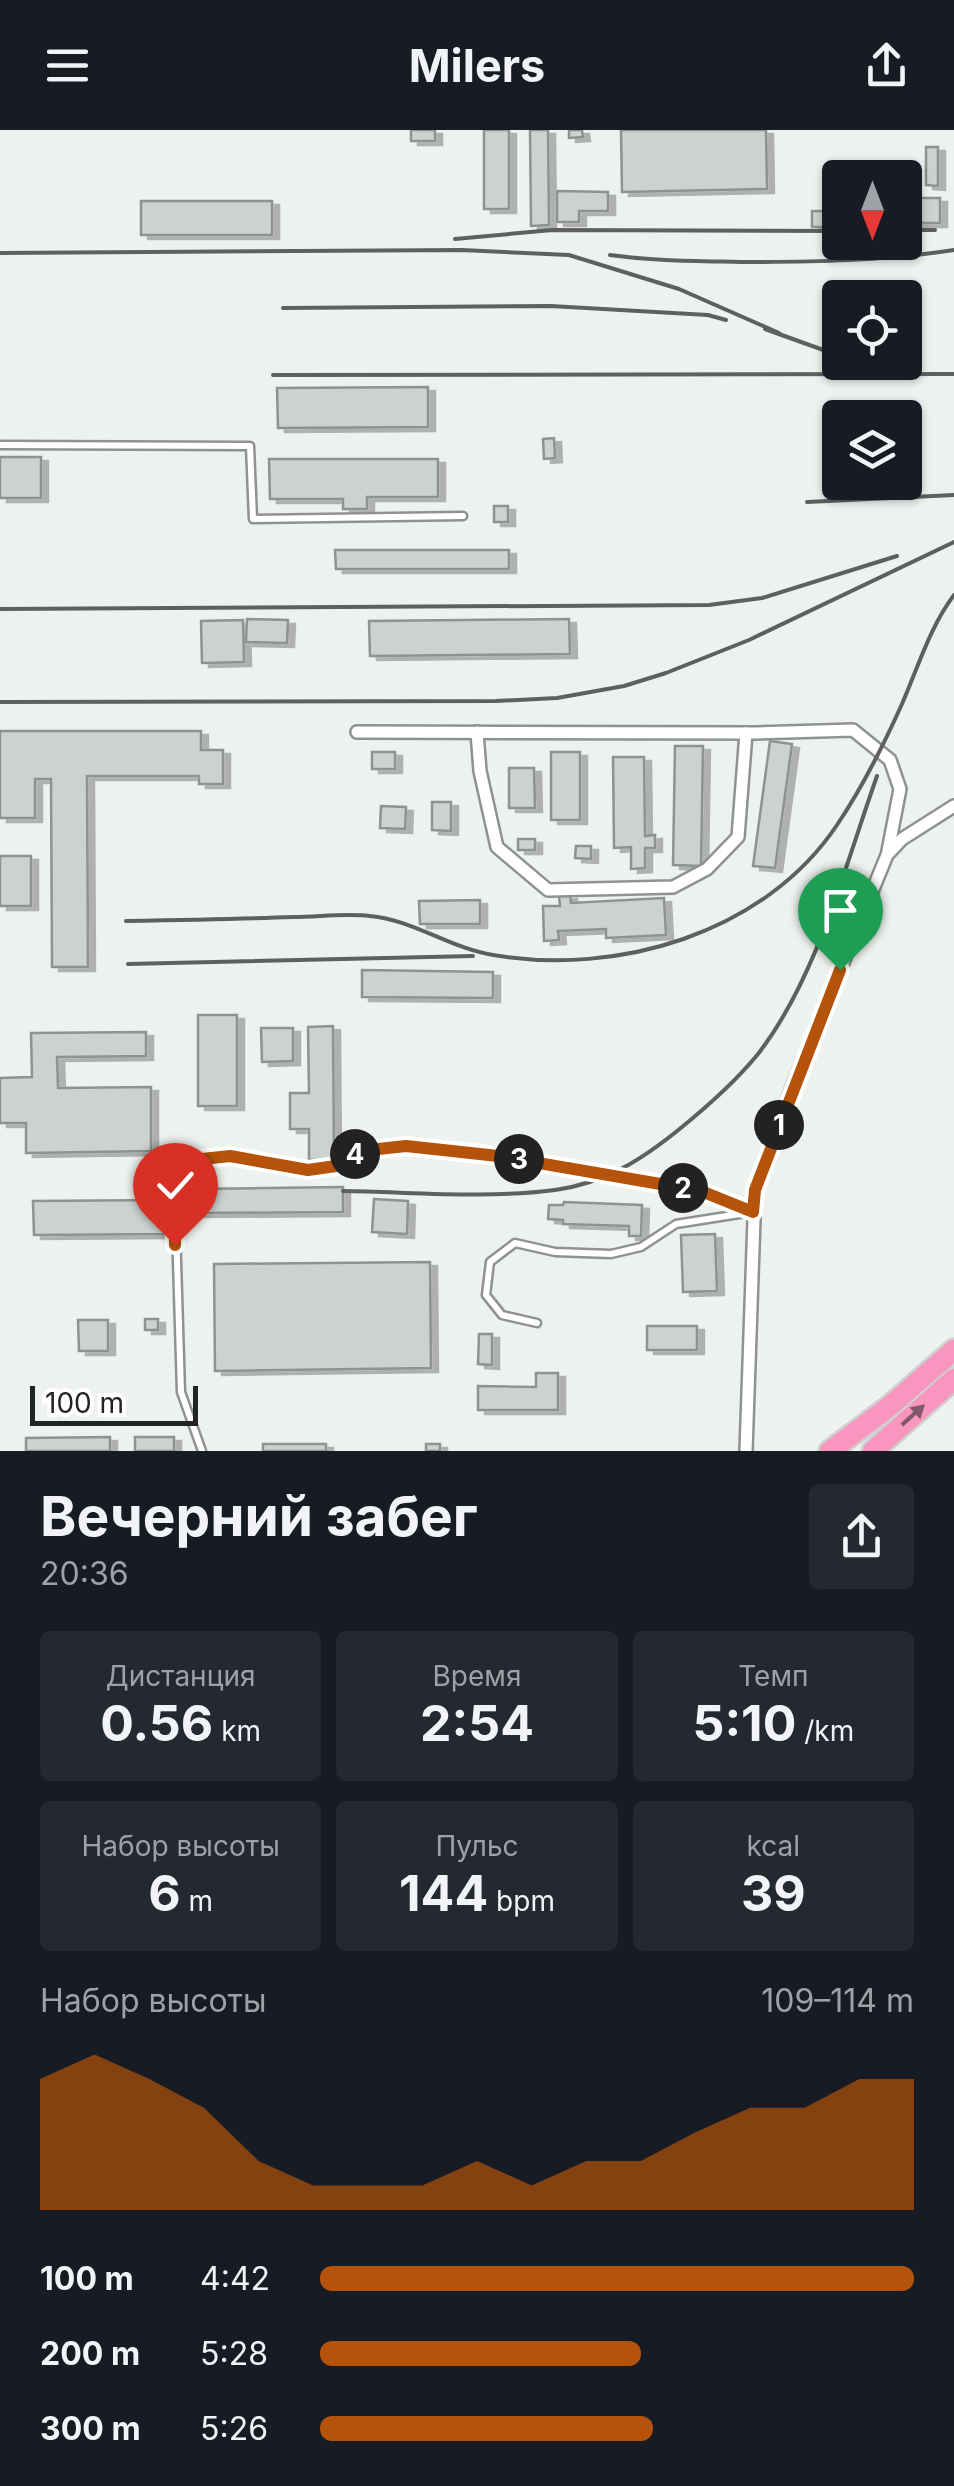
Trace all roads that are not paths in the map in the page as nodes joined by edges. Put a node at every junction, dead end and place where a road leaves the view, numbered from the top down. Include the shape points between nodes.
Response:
1 (0, 444) edge
2 (463, 516) dead end
3 (358, 732) dead end
4 (476, 732) junction
5 (746, 733) junction
6 (954, 806) edge
7 (887, 855) junction
8 (753, 1212) junction
9 (537, 1322) dead end
10 (954, 1350) edge
11 (954, 1379) edge
12 (202, 1451) edge
13 (746, 1451) edge
14 (830, 1451) edge
15 (873, 1451) edge

1 - 2 lane via 250,446 252,519
3 - 4 street
4 - 5 street
4 - 5 street via 497,847 548,890 673,887 707,870 738,837
5 - 7 street via 853,730 890,760 900,788
6 - 7 street
7 - 8 street via 793,1085
8 - 9 lane via 676,1224 641,1247 611,1254 515,1243 490,1262 486,1295 502,1315
8 - 12 lane via 701,1191 406,1146 360,1151 336,1166 308,1170 230,1156 174,1162 181,1392
8 - 13 street
10 - 14 highway
15 -> 11 highway

